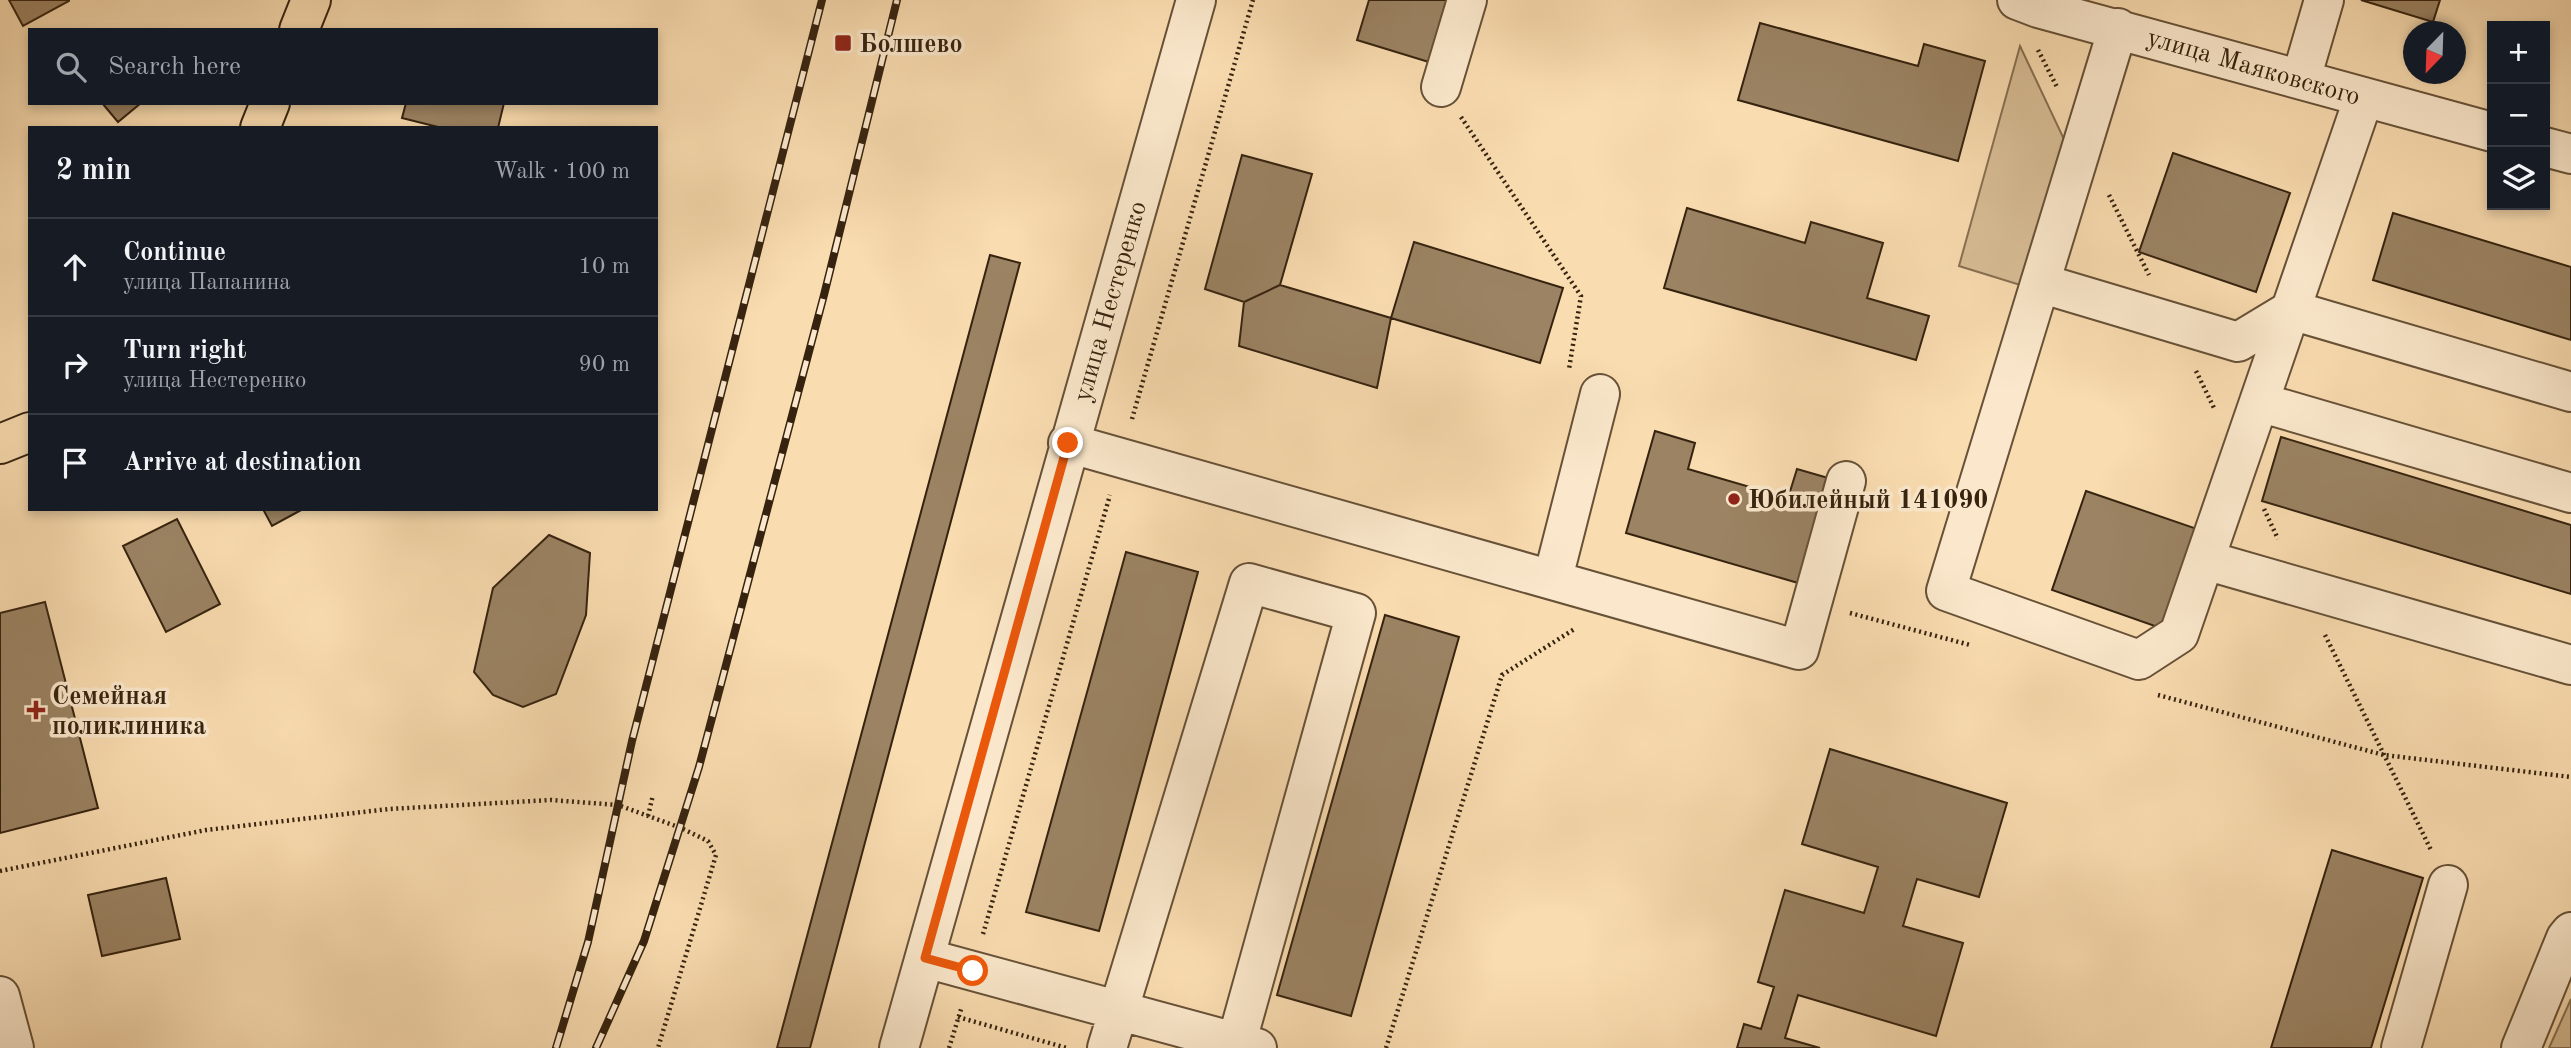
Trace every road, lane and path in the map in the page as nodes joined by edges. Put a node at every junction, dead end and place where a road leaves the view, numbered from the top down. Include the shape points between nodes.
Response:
1 (311, 0) edge
2 (1196, 0) edge
3 (1253, 0) edge
4 (1466, 0) edge
5 (2324, 0) edge
6 (2032, 3) edge
7 (300, 28) edge
8 (2118, 28) junction
9 (2301, 79) junction
10 (1441, 87) joint
11 (2364, 97) junction
12 (269, 105) edge
13 (261, 126) edge
14 (2487, 131) edge
15 (2550, 148) edge
16 (2571, 154) edge
17 (2040, 283) junction
18 (2291, 310) junction
19 (1569, 373) dead end
20 (2571, 392) edge
21 (1600, 394) dead end
22 (2259, 402) junction
23 (28, 433) edge
24 (1068, 443) junction
25 (0, 444) edge
26 (1121, 458) junction
27 (1846, 481) dead end
28 (2571, 494) edge
29 (2205, 560) junction
30 (1553, 578) junction
31 (1622, 598) junction
32 (1812, 603) junction
33 (1982, 648) dead end
34 (2571, 665) edge
35 (2155, 694) dead end
36 (2571, 778) edge
37 (653, 795) dead end
38 (648, 816) junction
39 (0, 871) edge
40 (2448, 885) dead end
41 (2571, 932) edge
42 (925, 958) junction
43 (973, 971) junction
44 (0, 996) edge
45 (1118, 1011) junction
46 (958, 1017) junction
47 (1243, 1046) edge
48 (14, 1048) edge
49 (658, 1048) edge
50 (898, 1048) edge
51 (949, 1048) edge
52 (1067, 1048) edge
53 (1107, 1048) edge
54 (1385, 1048) edge
55 (2400, 1048) edge
56 (2521, 1048) edge

1 - 7 main road
2 - 24 street, улица Нестеренко
3 - 26 path
4 - 10 street
5 - 9 street
6 - 8 street, улица Маяковского
8 - 9 street, улица Маяковского
8 - 17 street
9 - 11 street, улица Маяковского
10 - 19 path via 1581,296
11 - 14 street, улица Маяковского
11 - 18 street
12 - 13 main road
15 - 16 street
17 - 18 street via 2238,342
17 - 29 street via 1946,591 2140,660 2179,634
18 - 20 street
18 - 22 street
21 - 30 street
22 - 28 street
22 - 29 street
23 - 25 main road
24 - 26 street
24 - 42 street, улица Нестеренко
26 - 30 street
26 - 43 path
27 - 32 street
29 - 34 street
30 - 31 street
31 - 32 street via 1800,650
31 - 54 path via 1502,676
32 - 33 path
35 - 36 path via 2384,755
37 - 38 path
38 - 39 path via 618,805 551,800 389,809 205,830
38 - 49 path via 708,841 716,855
40 - 55 street
41 - 56 street
42 - 43 street
42 - 50 street, улица Нестеренко
43 - 45 street
43 - 46 path
44 - 48 street
45 - 47 street
45 - 47 street via 1250,583 1356,613
45 - 53 street
46 - 51 path
46 - 52 path

